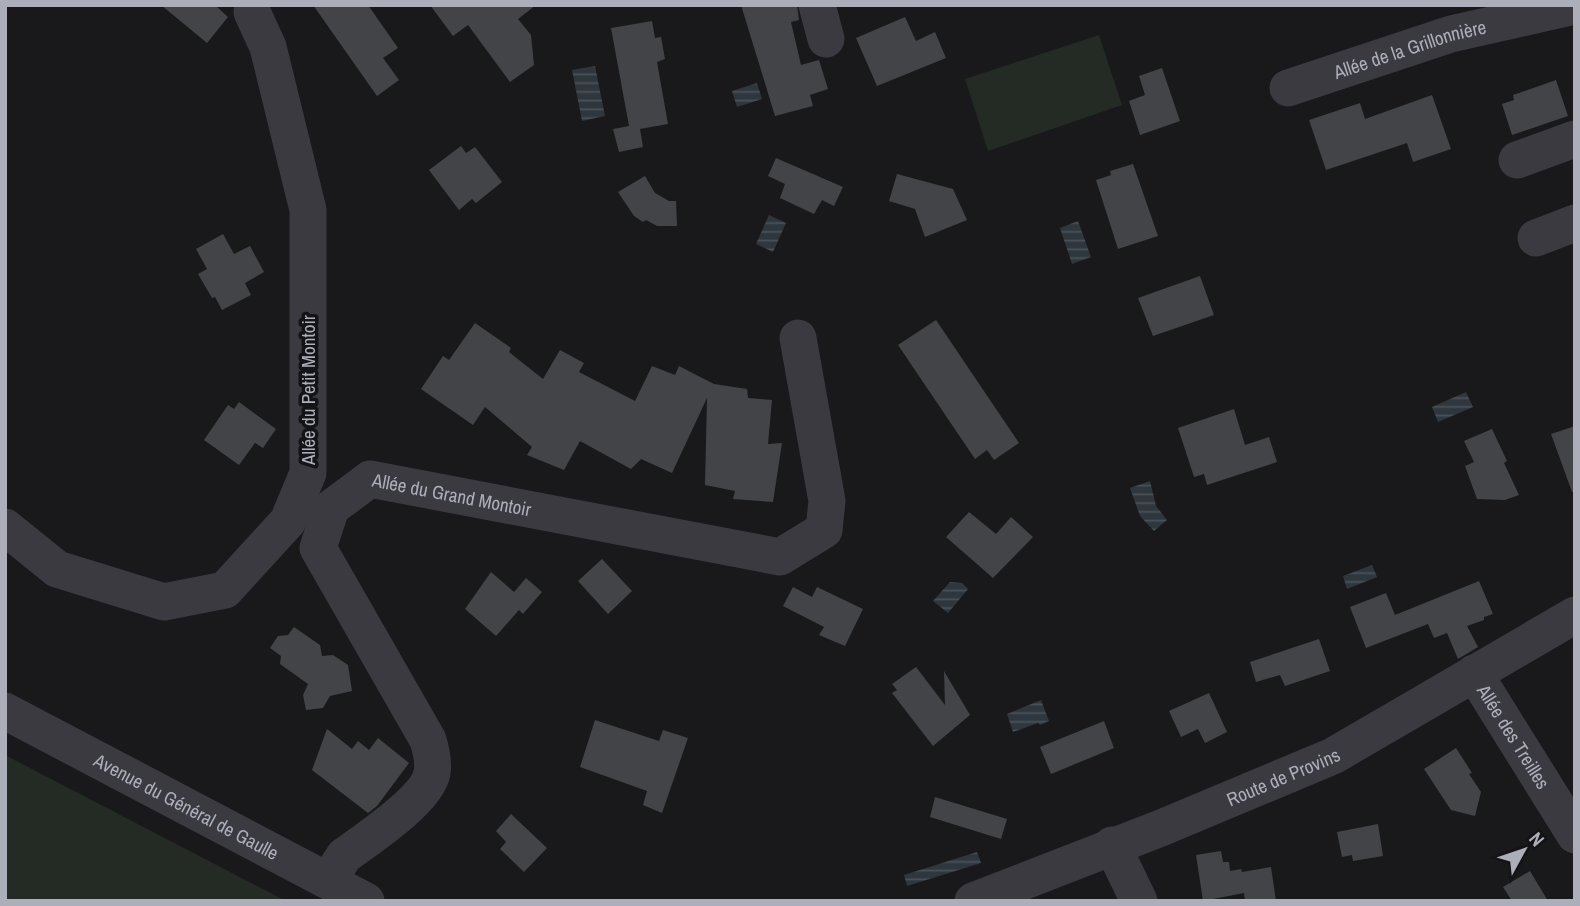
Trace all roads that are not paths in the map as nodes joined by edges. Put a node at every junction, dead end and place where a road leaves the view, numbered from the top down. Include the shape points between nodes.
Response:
1 (1575, 6) edge
2 (252, 12) dead end
3 (1288, 88) dead end
4 (1575, 139) edge
5 (1517, 160) dead end
6 (1575, 223) edge
7 (1536, 238) dead end
8 (798, 338) dead end
9 (5, 527) edge
10 (1575, 615) edge
11 (1474, 673) junction
12 (5, 711) edge
13 (1575, 835) edge
14 (1112, 845) junction
15 (333, 883) junction
16 (366, 901) edge
17 (972, 901) edge
18 (1139, 901) edge

1 - 3 street, Allée de la Grillonnière via 1451,34
2 - 9 street, Allée du Petit Montoir via 268,47 308,210 308,473 288,521 225,590 164,602 57,569
4 - 5 street
6 - 7 street
8 - 15 street, Allée du Grand Montoir via 827,501 824,530 780,557 370,479 331,508 318,548 432,754 432,773 419,797 344,856
10 - 11 street, Route de Provins
11 - 13 street, Allée des Treilles
11 - 14 street, Route de Provins via 1334,756
12 - 15 street, Avenue du Général de Gaulle
14 - 17 street, Route de Provins
14 - 18 street
15 - 16 street, Avenue du Général de Gaulle

